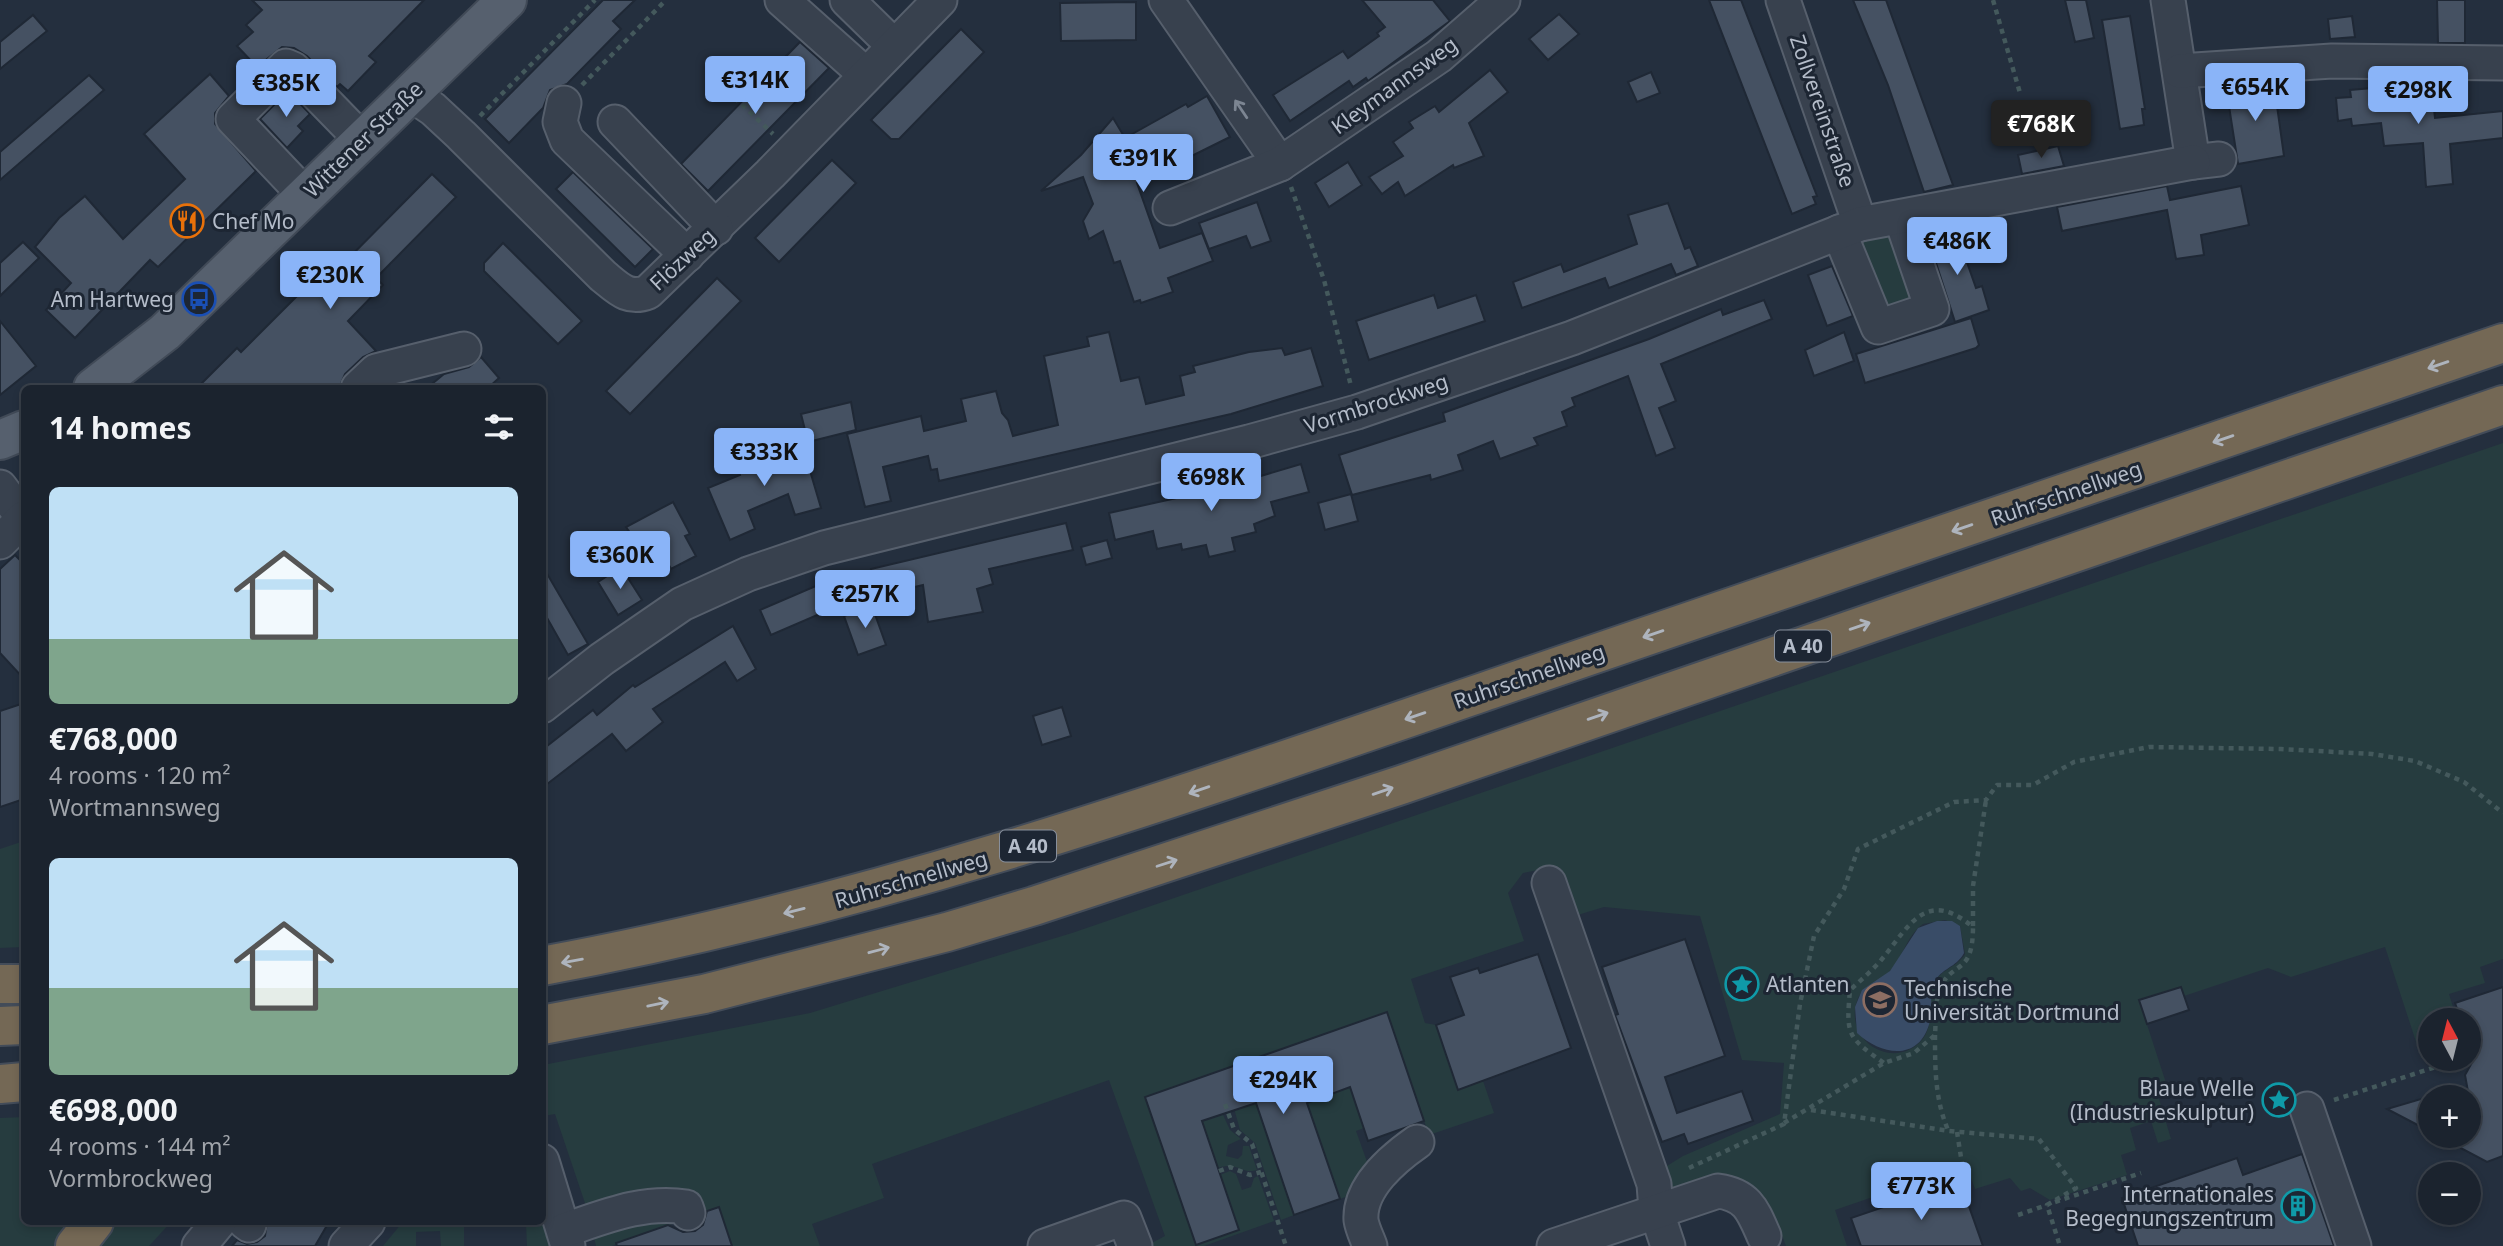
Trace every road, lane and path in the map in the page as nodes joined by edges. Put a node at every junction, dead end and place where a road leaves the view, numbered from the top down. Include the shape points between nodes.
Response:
1 (507, 0) edge
2 (595, 0) edge
3 (666, 0) edge
4 (782, 0) edge
5 (847, 0) edge
6 (940, 0) edge
7 (1166, 0) edge
8 (1503, 0) edge
9 (1783, 0) edge
10 (1993, 0) edge
11 (2168, 0) edge
12 (893, 45) junction
13 (2503, 63) edge
14 (2180, 71) junction
15 (865, 74) junction
16 (713, 77) dead end
17 (2020, 93) dead end
18 (411, 94) junction
19 (564, 103) joint
20 (615, 122) dead end
21 (461, 135) junction
22 (362, 140) junction
23 (791, 152) junction
24 (1280, 164) junction
25 (305, 195) junction
26 (1170, 208) dead end
27 (1901, 218) junction
28 (716, 228) junction
29 (1850, 228) junction
30 (687, 255) junction
31 (2503, 343) edge
32 (464, 349) dead end
33 (97, 385) edge
34 (361, 385) edge
35 (2503, 405) edge
36 (1357, 412) junction
37 (21, 431) edge
38 (0, 440) edge
39 (0, 487) edge
40 (21, 515) edge
41 (21, 522) edge
42 (0, 542) edge
43 (546, 703) edge
44 (1986, 800) junction
45 (2503, 813) edge
46 (1549, 883) dead end
47 (1973, 927) junction
48 (546, 965) edge
49 (21, 984) edge
50 (0, 985) edge
51 (546, 1024) edge
52 (21, 1025) edge
53 (0, 1026) edge
54 (1935, 1035) junction
55 (1884, 1063) junction
56 (2424, 1071) edge
57 (21, 1083) edge
58 (0, 1084) edge
59 (1225, 1104) dead end
60 (1810, 1110) junction
61 (2307, 1110) joint
62 (1784, 1124) junction
63 (1949, 1131) junction
64 (1957, 1132) junction
65 (1417, 1142) dead end
66 (1963, 1170) dead end
67 (1219, 1171) dead end
68 (1261, 1172) junction
69 (2140, 1173) dead end
70 (546, 1174) edge
71 (1655, 1197) junction
72 (2046, 1205) junction
73 (688, 1213) dead end
74 (2018, 1215) dead end
75 (92, 1225) edge
76 (235, 1225) edge
77 (365, 1225) edge
78 (1764, 1236) dead end
79 (566, 1238) edge
80 (75, 1246) edge
81 (199, 1246) edge
82 (346, 1246) edge
83 (1045, 1246) edge
84 (1135, 1246) edge
85 (1286, 1246) edge
86 (1370, 1246) edge
87 (1554, 1246) edge
88 (1668, 1246) edge
89 (2060, 1246) edge
90 (2354, 1246) edge

1 - 18 main road, Wittener Straße
2 - 21 path
3 - 19 path
4 - 15 street
5 - 12 street
6 - 12 street, Flözweg
24 -> 7 street
8 - 24 street, Kleymannsweg via 1439,56
9 - 29 street, Zollvereinstraße
10 - 17 path
11 - 14 street
12 - 15 street, Flözweg
13 - 14 street via 2332,61
14 - 27 street, Vormbrockweg via 2206,160
15 - 23 street, Flözweg
16 - 23 path
18 - 21 street, Flözweg
18 - 22 main road, Wittener Straße
19 - 30 street via 560,122 567,139
20 - 28 street
21 - 30 street, Flözweg via 626,294 648,292
22 - 25 main road, Wittener Straße
22 - 25 street via 285,66 233,119
23 - 28 street, Flözweg
24 - 26 street, Kleymannsweg
24 - 36 path via 1324,281
25 - 33 main road, Wittener Straße via 165,332
27 - 29 street, Vormbrockweg
27 - 29 street, Zollvereinstraße via 1932,309 1878,327
28 - 30 street, Flözweg
29 - 36 street, Vormbrockweg via 1572,338
31 -> 48 highway, Ruhrschnellweg / A 40 via 1135,812 875,891
32 - 34 street via 376,371
51 -> 35 highway, A 40 via 704,994 1034,906 1401,785
36 - 43 street, Vormbrockweg via 824,548 748,574 682,604
37 - 38 main road
39 - 40 street
41 - 42 street
44 - 45 path via 1997,785 2033,785 2074,762 2148,747 2281,749 2415,761 2464,782
44 - 47 path via 1973,886
44 - 62 path via 1954,802 1858,849 1844,888 1814,936
46 - 71 street
47 - 54 path via 1973,949 1965,965 1949,976 1939,992
47 - 55 path via 1956,913 1930,911 1908,923 1882,960 1850,990 1847,1027 1858,1045
49 - 50 highway
52 - 53 highway
54 - 55 path via 1914,1053
54 - 63 path via 1937,1098
55 - 60 path
56 - 61 path
57 - 58 highway
59 - 68 path via 1234,1129 1252,1144
60 - 62 path
60 - 63 path
61 - 90 street
62 - 71 path
63 - 64 path
64 - 66 path
64 - 72 path via 2039,1139 2076,1188
65 - 86 street via 1393,1158 1366,1199 1361,1220
67 - 68 path via 1230,1167 1250,1175
68 - 85 path
69 - 72 path
70 - 79 street
71 - 78 street via 1728,1193 1743,1197
71 - 87 street
71 - 88 street
72 - 74 path
72 - 89 path
73 - 79 street via 685,1207 666,1204 625,1210
75 - 80 highway
76 - 81 street
77 - 82 street
83 - 84 street via 1124,1218

